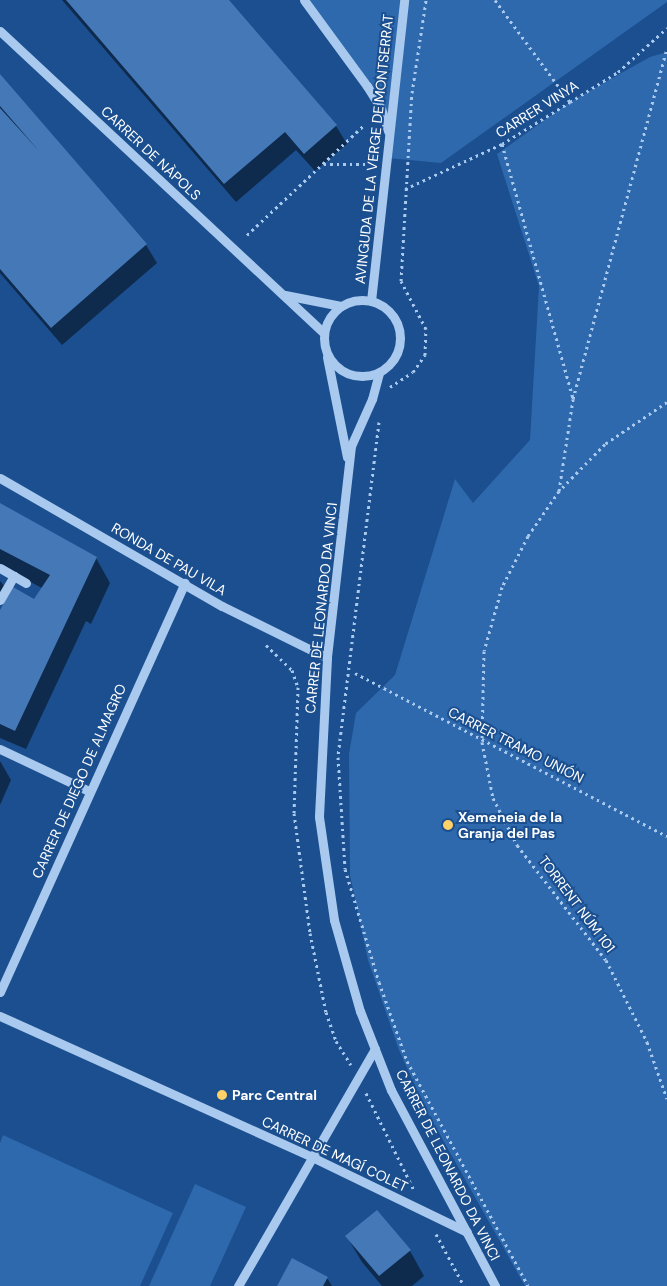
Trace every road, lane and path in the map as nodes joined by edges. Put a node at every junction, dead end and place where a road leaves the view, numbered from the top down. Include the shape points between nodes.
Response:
1 (304, 0) edge
2 (404, 0) edge
3 (426, 0) edge
4 (495, 0) edge
5 (667, 28) edge
6 (0, 32) edge
7 (667, 49) edge
8 (570, 102) junction
9 (363, 126) dead end
10 (389, 136) junction
11 (502, 144) junction
12 (323, 164) junction
13 (372, 164) dead end
14 (406, 189) junction
15 (247, 235) dead end
16 (283, 294) junction
17 (371, 301) junction
18 (341, 306) junction
19 (324, 332) junction
20 (327, 353) junction
21 (379, 373) junction
22 (388, 389) dead end
23 (573, 399) junction
24 (667, 402) edge
25 (380, 413) dead end
26 (349, 467) junction
27 (0, 478) edge
28 (559, 492) junction
29 (0, 568) edge
30 (14, 576) junction
31 (26, 583) dead end
32 (185, 583) junction
33 (0, 600) edge
34 (327, 658) junction
35 (355, 673) dead end
36 (482, 742) junction
37 (0, 749) edge
38 (89, 790) junction
39 (667, 836) edge
40 (0, 992) edge
41 (0, 1016) edge
42 (375, 1049) junction
43 (667, 1098) edge
44 (312, 1157) junction
45 (467, 1232) junction
46 (238, 1286) edge
47 (494, 1286) edge
48 (528, 1286) edge

1 - 10 street via 381,108
2 - 10 street, AVINGUDA DE LA VERGE DE MONTSERRAT
3 - 14 path via 412,93
4 - 8 path
5 - 8 path, CARRER VINYA via 618,72
6 - 16 street, CARRER DE NÀPOLS
7 - 23 path
8 - 11 path, CARRER VINYA
9 - 12 path
10 - 17 street, AVINGUDA DE LA VERGE DE MONTSERRAT
11 - 14 path, CARRER VINYA
11 - 23 path
12 - 13 path
12 - 15 path
14 - 22 path via 401,281 426,330 425,356 413,372
16 - 18 street
16 - 19 street, CARRER DE NÀPOLS
17 - 18 street via 355,301
17 - 21 street via 391,313 400,334 396,357
18 - 19 street via 327,322
19 - 20 street
20 - 21 street via 338,367 354,376
20 - 26 street, CARRER DE LEONARDO DA VINCI
21 - 26 street, CARRER DE LEONARDO DA VINCI via 351,446
23 - 28 path
24 - 28 path, TORRENT NÚM 101 via 605,444
25 - 48 path via 338,757 345,869 379,982 408,1061
26 - 34 street, CARRER DE LEONARDO DA VINCI
27 - 32 street, RONDA DE PAU VILA
28 - 36 path, TORRENT NÚM 101 via 528,536 502,587 484,651
29 - 30 street
30 - 31 street
30 - 33 street
32 - 34 street, RONDA DE PAU VILA via 239,615
32 - 38 street, CARRER DE DIEGO DE ALMAGRO
34 - 42 street, CARRER DE LEONARDO DA VINCI via 319,817 334,920 360,1011
35 - 36 path, CARRER TRAMO UNIÓN
36 - 39 path, CARRER TRAMO UNIÓN
36 - 43 path, TORRENT NÚM 101 via 493,798 518,846 606,960 647,1042
37 - 38 street
38 - 40 street, CARRER DE DIEGO DE ALMAGRO
41 - 44 street, CARRER DE MAGÍ COLET
42 - 44 street
42 - 45 street, CARRER DE LEONARDO DA VINCI via 391,1090
44 - 45 street, CARRER DE MAGÍ COLET
44 - 46 street
45 - 47 street, CARRER DE LEONARDO DA VINCI

